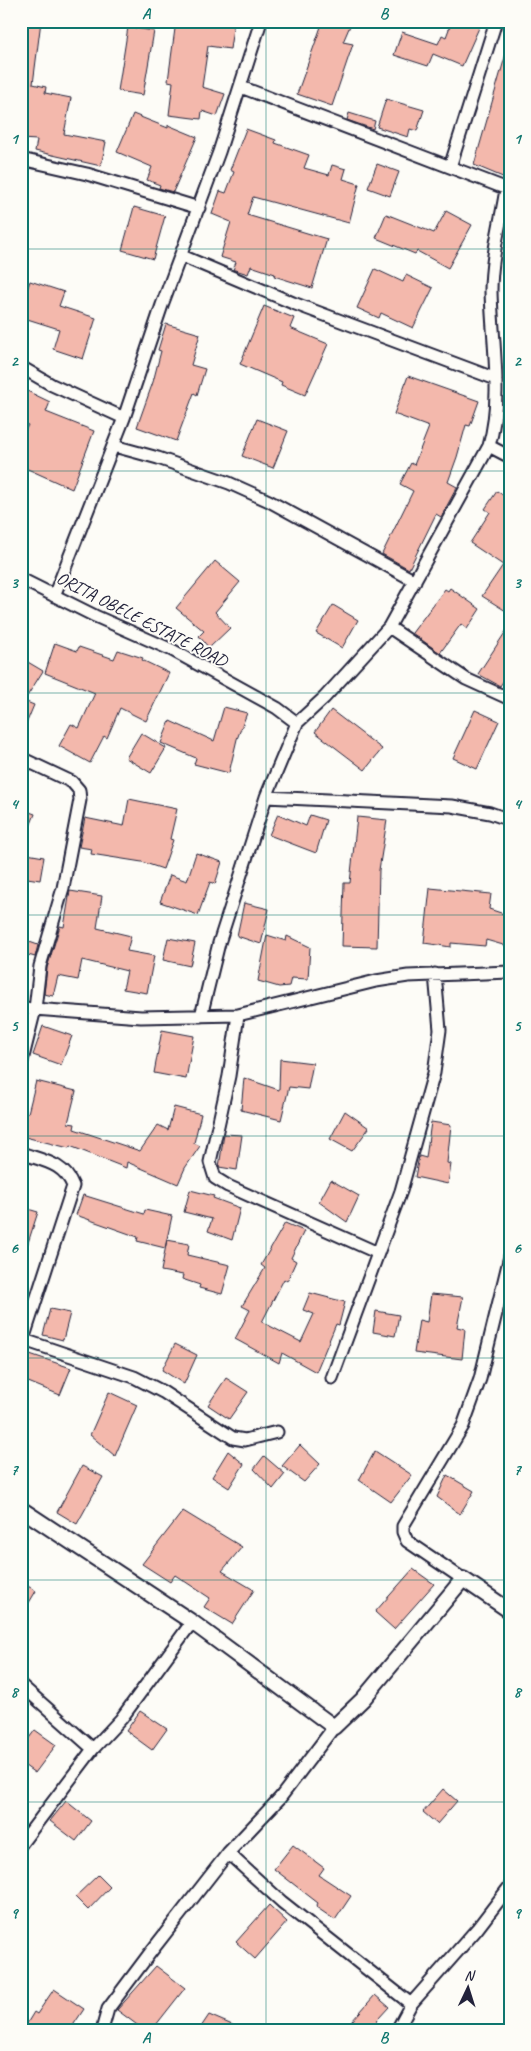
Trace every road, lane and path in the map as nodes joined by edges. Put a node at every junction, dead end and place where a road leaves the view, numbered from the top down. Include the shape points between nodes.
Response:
1 (261, 21) edge
2 (496, 21) edge
3 (241, 88) junction
4 (21, 160) edge
5 (450, 167) junction
6 (508, 190) edge
7 (198, 208) junction
8 (182, 256) junction
9 (21, 367) edge
10 (496, 379) junction
11 (124, 418) junction
12 (114, 446) junction
13 (489, 446) junction
14 (510, 457) edge
15 (21, 579) edge
16 (415, 581) junction
17 (54, 596) junction
18 (389, 627) junction
19 (510, 699) edge
20 (297, 723) junction
21 (21, 758) edge
22 (266, 797) junction
23 (510, 820) edge
24 (510, 972) edge
25 (434, 974) junction
26 (21, 1008) edge
27 (35, 1008) junction
28 (238, 1015) junction
29 (201, 1016) junction
30 (21, 1065) edge
31 (21, 1153) edge
32 (378, 1252) junction
33 (510, 1256) edge
34 (22, 1343) edge
35 (332, 1378) dead end
36 (277, 1432) dead end
37 (21, 1509) edge
38 (463, 1579) junction
39 (510, 1611) edge
40 (192, 1622) junction
41 (21, 1685) edge
42 (334, 1727) junction
43 (93, 1749) junction
44 (21, 1844) edge
45 (228, 1853) junction
46 (510, 1886) edge
47 (411, 2004) junction
48 (102, 2030) edge
49 (397, 2030) edge

1 - 3 street
2 - 5 street
3 - 5 street
3 - 7 street
4 - 7 street via 87,174
5 - 6 street
6 - 10 street via 491,289
7 - 8 street
8 - 10 street via 293,304
8 - 11 street
9 - 11 street
10 - 13 street
11 - 12 street
12 - 16 street via 229,483
12 - 17 street
13 - 14 street
13 - 16 street
15 - 17 street, ORITA OBELE ESTATE ROAD
16 - 18 street
17 - 20 street, ORITA OBELE ESTATE ROAD via 172,650
18 - 19 street via 466,679
18 - 20 street
20 - 22 street
21 - 27 street via 72,782 79,790 80,800 63,888 37,978
22 - 23 street via 452,806
22 - 29 street via 219,943
24 - 25 street
25 - 28 street via 376,981
25 - 32 street via 440,1030 434,1073 401,1191
26 - 27 street
27 - 29 street via 142,1017
27 - 30 street
28 - 29 street
28 - 32 street via 229,1076 210,1162 214,1178
31 - 34 street via 68,1173 73,1186
32 - 35 street
33 - 38 street via 480,1379 463,1426 403,1526 407,1541
34 - 36 street via 134,1377 233,1438 245,1440
37 - 40 street
38 - 39 street
38 - 42 street via 369,1693
40 - 42 street
40 - 43 street via 121,1719
41 - 43 street
42 - 45 street via 280,1798
43 - 44 street
45 - 47 street via 282,1902
45 - 48 street via 108,2009
46 - 47 street
47 - 49 street

